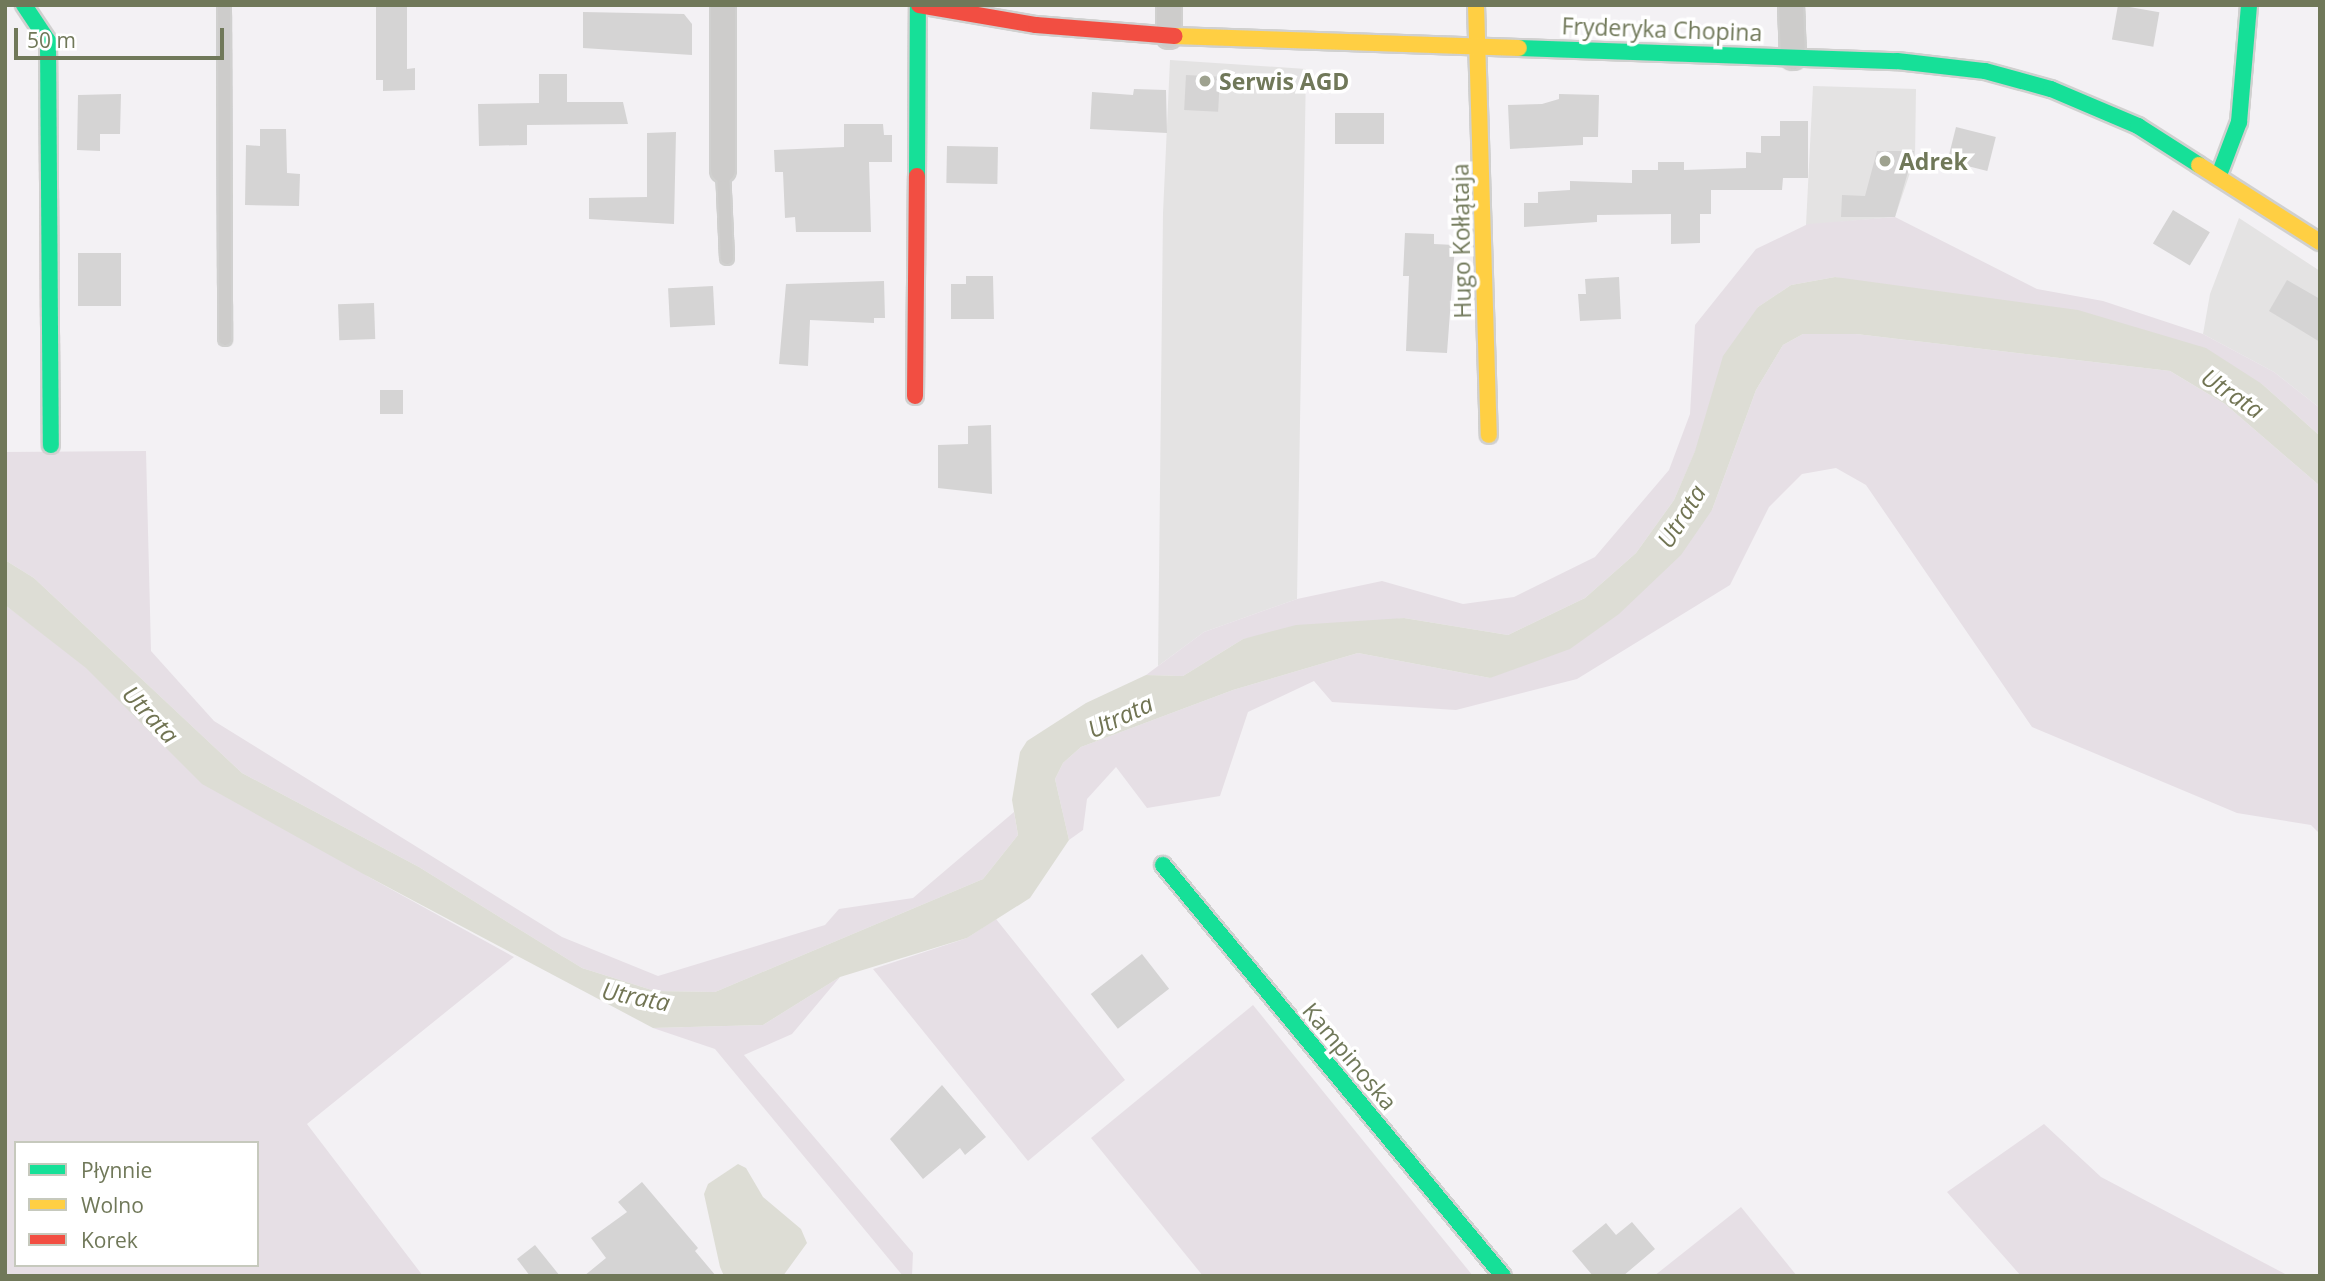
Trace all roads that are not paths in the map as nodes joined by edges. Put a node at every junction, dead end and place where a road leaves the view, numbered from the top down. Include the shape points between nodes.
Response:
1 (23, 5) edge
2 (224, 5) edge
3 (723, 5) edge
4 (919, 5) edge
5 (1169, 5) edge
6 (1476, 5) edge
7 (1791, 5) edge
8 (2249, 5) edge
9 (1169, 36) junction
10 (1476, 45) junction
11 (1793, 57) junction
12 (723, 170) joint
13 (2219, 175) junction
14 (2320, 242) edge
15 (727, 258) dead end
16 (225, 340) dead end
17 (915, 396) dead end
18 (1489, 435) dead end
19 (51, 445) dead end
20 (1163, 864) dead end
21 (1503, 1276) edge

1 - 19 street via 48,41
2 - 16 lane
3 - 12 street
4 - 9 street, Fryderyka Chopina via 1036,25
4 - 17 street
5 - 9 street
6 - 10 street, Hugo Kołłątaja
7 - 11 street
8 - 13 street via 2239,122
9 - 10 street, Fryderyka Chopina
10 - 11 street, Fryderyka Chopina
10 - 18 street, Hugo Kołłątaja
11 - 13 street, Fryderyka Chopina via 1926,62 2019,80 2110,112
12 - 15 lane
13 - 14 street, Fryderyka Chopina
20 - 21 street, Kampinoska

